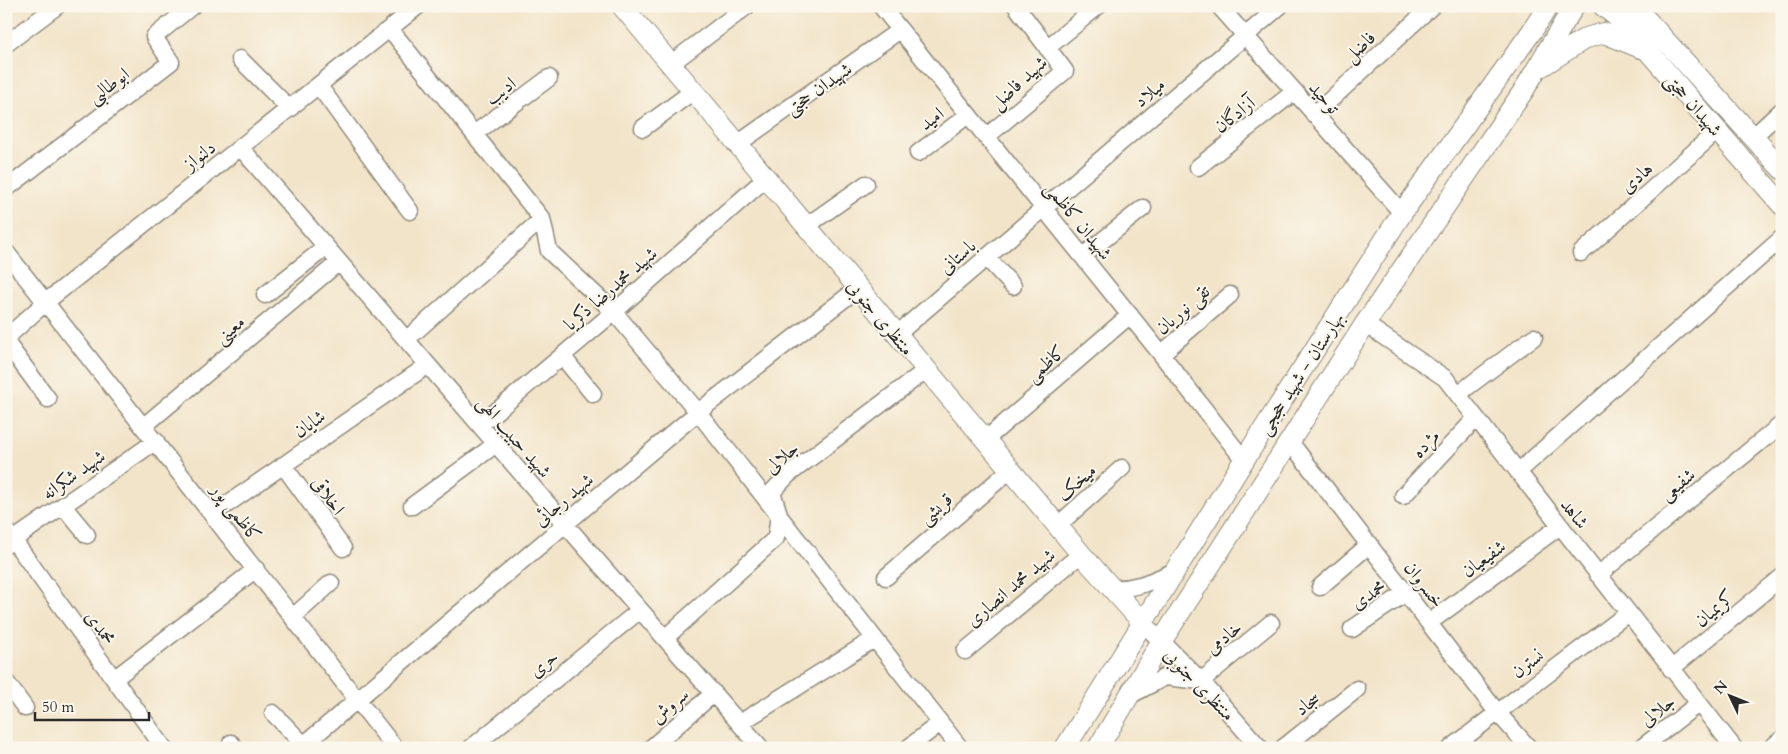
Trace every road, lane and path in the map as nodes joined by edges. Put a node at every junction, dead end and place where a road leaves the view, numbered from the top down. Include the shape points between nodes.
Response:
1 (192, 6) edge
2 (418, 6) edge
3 (622, 6) edge
4 (747, 6) edge
5 (881, 6) edge
6 (1016, 6) edge
7 (1098, 6) edge
8 (1219, 6) edge
9 (1280, 6) edge
10 (1432, 6) edge
11 (1535, 6) edge
12 (1548, 6) edge
13 (1574, 6) edge
14 (1603, 6) edge
15 (48, 9) edge
16 (1641, 10) edge
17 (390, 29) junction
18 (900, 30) junction
19 (1532, 31) junction
20 (1246, 37) junction
21 (6, 44) edge
22 (1047, 48) junction
23 (1648, 51) junction
24 (240, 59) dead end
25 (670, 65) junction
26 (549, 78) dead end
27 (319, 86) junction
28 (1524, 90) junction
29 (692, 92) junction
30 (1294, 92) junction
31 (290, 109) junction
32 (1782, 110) edge
33 (968, 115) junction
34 (1314, 115) junction
35 (643, 128) dead end
36 (1717, 131) junction
37 (474, 134) junction
38 (986, 137) junction
39 (1753, 137) junction
40 (736, 145) junction
41 (241, 148) junction
42 (918, 153) dead end
43 (1198, 167) dead end
44 (1782, 169) edge
45 (765, 179) junction
46 (866, 184) dead end
47 (6, 189) edge
48 (1782, 205) edge
49 (1044, 208) junction
50 (1143, 208) dead end
51 (410, 211) dead end
52 (1402, 213) junction
53 (542, 219) junction
54 (805, 227) junction
55 (1782, 238) edge
56 (326, 247) junction
57 (1581, 253) dead end
58 (1083, 256) junction
59 (986, 257) junction
60 (10, 262) edge
61 (339, 262) junction
62 (1013, 286) dead end
63 (857, 289) junction
64 (1230, 295) dead end
65 (265, 296) dead end
66 (47, 301) junction
67 (614, 312) junction
68 (1130, 316) junction
69 (1365, 324) junction
70 (896, 335) junction
71 (1534, 337) dead end
72 (6, 338) edge
73 (406, 340) junction
74 (6, 342) edge
75 (1162, 354) junction
76 (562, 356) junction
77 (428, 365) junction
78 (926, 370) junction
79 (593, 394) dead end
80 (1458, 394) junction
81 (48, 400) dead end
82 (698, 412) junction
83 (1476, 418) junction
84 (1782, 424) edge
85 (480, 425) junction
86 (144, 426) junction
87 (985, 440) junction
88 (156, 441) junction
89 (1291, 443) junction
90 (496, 444) junction
91 (1244, 460) junction
92 (283, 465) junction
93 (1122, 468) dead end
94 (1010, 470) junction
95 (1518, 472) junction
96 (1403, 496) dead end
97 (63, 506) junction
98 (412, 506) dead end
99 (213, 514) junction
100 (779, 514) junction
101 (565, 524) junction
102 (1057, 526) junction
103 (1560, 526) junction
104 (87, 535) dead end
105 (9, 539) edge
106 (1370, 544) junction
107 (343, 548) dead end
108 (1081, 554) junction
109 (256, 569) junction
110 (1174, 571) junction
111 (1598, 575) junction
112 (886, 577) dead end
113 (1782, 578) edge
114 (331, 583) dead end
115 (1320, 586) dead end
116 (1110, 588) junction
117 (1407, 592) junction
118 (640, 610) junction
119 (1628, 613) junction
120 (293, 617) junction
121 (1271, 622) dead end
122 (1430, 622) junction
123 (1143, 623) junction
124 (1352, 629) dead end
125 (665, 638) junction
126 (874, 639) junction
127 (1161, 642) junction
128 (966, 651) dead end
129 (1671, 669) junction
130 (114, 679) junction
131 (1201, 681) junction
132 (6, 682) edge
133 (1357, 689) dead end
134 (714, 693) junction
135 (1129, 696) junction
136 (358, 700) junction
137 (1698, 704) junction
138 (25, 708) dead end
139 (1496, 711) junction
140 (273, 713) dead end
141 (740, 723) junction
142 (940, 723) junction
143 (1782, 739) edge
144 (302, 746) edge
145 (164, 748) edge
146 (395, 748) edge
147 (471, 748) edge
148 (652, 748) edge
149 (762, 748) edge
150 (908, 748) edge
151 (960, 748) edge
152 (1065, 748) edge
153 (1098, 748) edge
154 (1260, 748) edge
155 (1282, 748) edge
156 (1451, 748) edge
157 (1530, 748) edge
158 (1641, 748) edge
159 (1734, 748) edge
160 (1770, 748) edge

1 - 47 street, ابوطالبی via 154,37 171,62
2 - 17 street, دلنواز
3 - 25 main road, منتظری جنوبی
4 - 25 street
5 - 18 street, شهیدان کاظمی
6 - 22 street, شهید فاضل
7 - 22 street
8 - 20 street, توحید
9 - 20 street, میلاد
10 - 34 street, فاضل
11 - 19 main road
12 - 19 main road, بهارستان - شهید حججی
13 - 28 main road, بهارستان - شهید حججی
14 - 23 main road, شهیدان حجتی
15 - 21 street
16 - 39 main road, شهیدان حجتی
17 - 27 street, دلنواز
17 - 37 street
18 - 33 street, شهیدان کاظمی
18 - 40 street, شهیدان حجتی
19 - 52 main road, بهارستان - شهید حججی
20 - 30 street, توحید
20 - 49 street, میلاد
22 - 38 street, شهید فاضل via 1065,71
23 - 28 main road via 1604,33 1586,38 1542,66
23 - 36 main road, شهیدان حجتی
24 - 31 street
25 - 29 main road, منتظری جنوبی
26 - 37 street, ادیب
27 - 31 street, دلنواز
27 - 51 street
28 - 69 main road, بهارستان - شهید حججی
29 - 35 street
29 - 40 main road, منتظری جنوبی
30 - 34 street, توحید
30 - 43 street, آزادگان
31 - 41 street, دلنواز
32 - 39 street
33 - 38 street, شهیدان کاظمی
33 - 42 street, امید
34 - 52 street, توحید
36 - 48 main road, شهیدان حجتی
36 - 57 street, هادی
37 - 53 street
38 - 49 street, شهیدان کاظمی
39 - 44 main road, شهیدان حجتی
40 - 45 main road, منتظری جنوبی
41 - 56 street, شهید حبیب الهی
41 - 66 street, دلنواز
45 - 54 main road, منتظری جنوبی
45 - 67 street, شهید محمدرضا ذکریا
46 - 54 street
49 - 58 street, شهیدان کاظمی
49 - 59 street, باستانی
50 - 58 street
52 - 91 main road, بهارستان - شهید حججی
53 - 67 street via 549,251
53 - 73 street
54 - 63 main road, منتظری جنوبی
55 - 95 street
56 - 61 street, شهید حبیب الهی
56 - 65 street
58 - 68 street, شهیدان کاظمی
59 - 62 street
59 - 70 street, باستانی
60 - 66 street, کاظمی پور
61 - 73 street, شهید حبیب الهی
61 - 86 street, معینی
63 - 70 main road, منتظری جنوبی
63 - 82 street, شهید رجائی
64 - 75 street, تقی نوریان
66 - 72 street, دلنواز
66 - 86 street, کاظمی پور
67 - 76 street, شهید محمدرضا ذکریا
67 - 82 street
68 - 75 street, شهیدان کاظمی
68 - 87 street, کاظمی
69 - 80 street, شاهد via 1445,378
69 - 89 main road, بهارستان - شهید حججی
70 - 78 main road, منتظری جنوبی
71 - 80 street
73 - 77 street, شهید حبیب الهی
74 - 81 street
75 - 91 street, شهیدان کاظمی
76 - 79 street
76 - 85 street, شهید محمدرضا ذکریا
77 - 85 street, شهید حبیب الهی
77 - 92 street, شایان
78 - 87 main road, منتظری جنوبی
78 - 100 street, جلالی via 788,475 772,492
80 - 83 street, شاهد
82 - 100 street
82 - 101 street, شهید رجائی
83 - 95 street, شاهد
83 - 96 street, مژده
84 - 111 street, شفیعی
85 - 90 street, شهید حبیب الهی
86 - 88 street, کاظمی پور
87 - 94 main road, منتظری جنوبی
88 - 97 street, شهید شکرانه
88 - 99 street, کاظمی پور
89 - 106 street, خسروان
89 - 127 main road, بهارستان - شهید حججی
90 - 98 street
90 - 101 street, شهید حبیب الهی
91 - 110 main road, بهارستان - شهید حججی
92 - 99 street, شایان
92 - 107 street, اخلاقی
93 - 102 street, میخک
94 - 102 main road, منتظری جنوبی
94 - 112 street, قریشی
95 - 103 street, شاهد
97 - 104 street
97 - 105 street, شهید شکرانه
99 - 109 street, کاظمی پور
100 - 125 street, جلالی via 776,538
100 - 126 street
101 - 118 street, شهید حبیب الهی
101 - 136 street, شهید رجائی
102 - 108 main road, منتظری جنوبی
103 - 111 street, شاهد
103 - 122 street, شفیعیان
105 - 130 street, محمدی
106 - 115 street
106 - 117 street, خسروان
108 - 116 main road, منتظری جنوبی
108 - 128 street, شهید محمد انصاری
109 - 120 street, کاظمی پور
109 - 130 street
110 - 116 street via 1144,586
110 - 123 main road, بهارستان - شهید حججی
111 - 119 street, شاهد
113 - 129 street, کریمیان
114 - 120 street
116 - 123 main road, منتظری جنوبی
117 - 122 street, خسروان
117 - 124 street, محمدی
118 - 125 street, شهید حبیب الهی
118 - 147 street, حری
119 - 129 street, شاهد
119 - 139 street, نسترن
120 - 136 street, کاظمی پور
121 - 131 street, خادمی
122 - 139 street, خسروان
123 - 127 street, منتظری جنوبی
123 - 152 main road, بهارستان - شهید حججی
125 - 134 street, شهید حبیب الهی
126 - 141 street
126 - 142 street
127 - 131 street, منتظری جنوبی
127 - 135 main road, بهارستان - شهید حججی
129 - 137 street, شاهد
130 - 145 street, محمدی
131 - 135 street via 1166,677
131 - 154 street, منتظری جنوبی
132 - 138 street
133 - 155 street, سجاد
134 - 141 street, شهید حبیب الهی
134 - 148 street, سروش
135 - 153 main road, بهارستان - شهید حججی
136 - 144 street, شهید رجائی
136 - 146 street, کاظمی پور
137 - 158 street, جلالی
137 - 159 street, شاهد
139 - 156 street, نسترن
139 - 157 street, خسروان
140 - 144 street
141 - 149 street, شهید حبیب الهی
142 - 150 street
142 - 151 street
143 - 160 street

